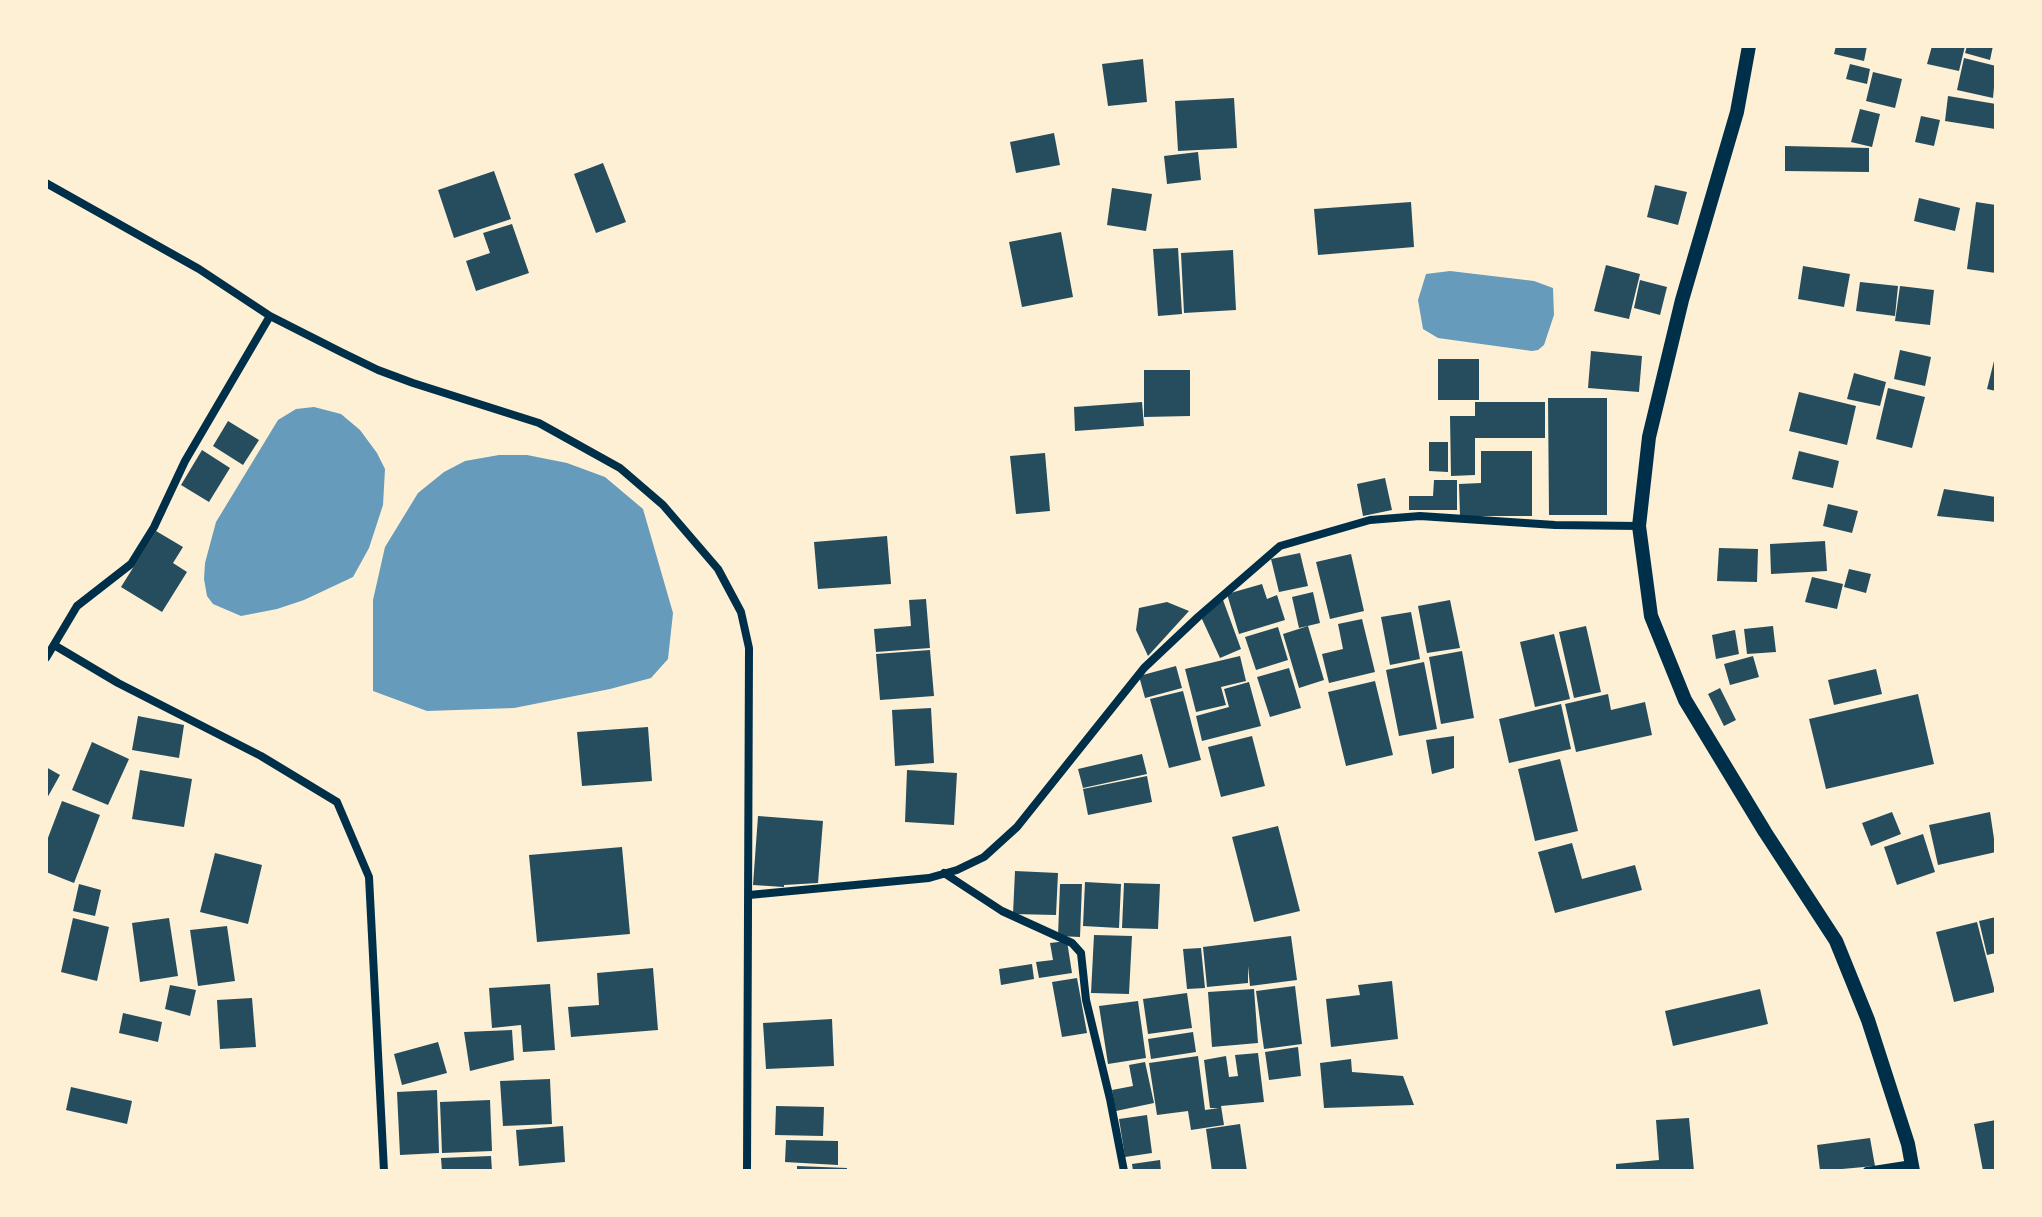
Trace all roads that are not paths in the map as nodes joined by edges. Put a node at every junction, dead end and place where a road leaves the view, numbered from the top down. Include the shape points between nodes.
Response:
1 (1749, 46) edge
2 (46, 183) edge
3 (270, 316) junction
4 (1639, 526) junction
5 (54, 645) junction
6 (46, 658) edge
7 (944, 873) junction
8 (749, 895) junction
9 (1912, 1168) edge
10 (384, 1171) edge
11 (747, 1171) edge
12 (1124, 1171) edge
13 (1867, 1171) edge

1 - 4 street via 1737,112 1655,410
2 - 3 street via 199,269
3 - 5 street via 131,564 77,606
3 - 8 street via 378,370 539,423 620,468 663,505 718,569 741,612 749,648
4 - 7 street via 1420,516 1370,520 1280,546 1144,668 1017,827 984,857
4 - 9 street via 1651,616 1664,651 1693,714 1836,941 1868,1020
5 - 6 street
5 - 10 street via 337,802 369,877
7 - 8 street
7 - 12 street via 1002,911 1072,943 1081,953 1086,1000
8 - 11 street
9 - 13 street

